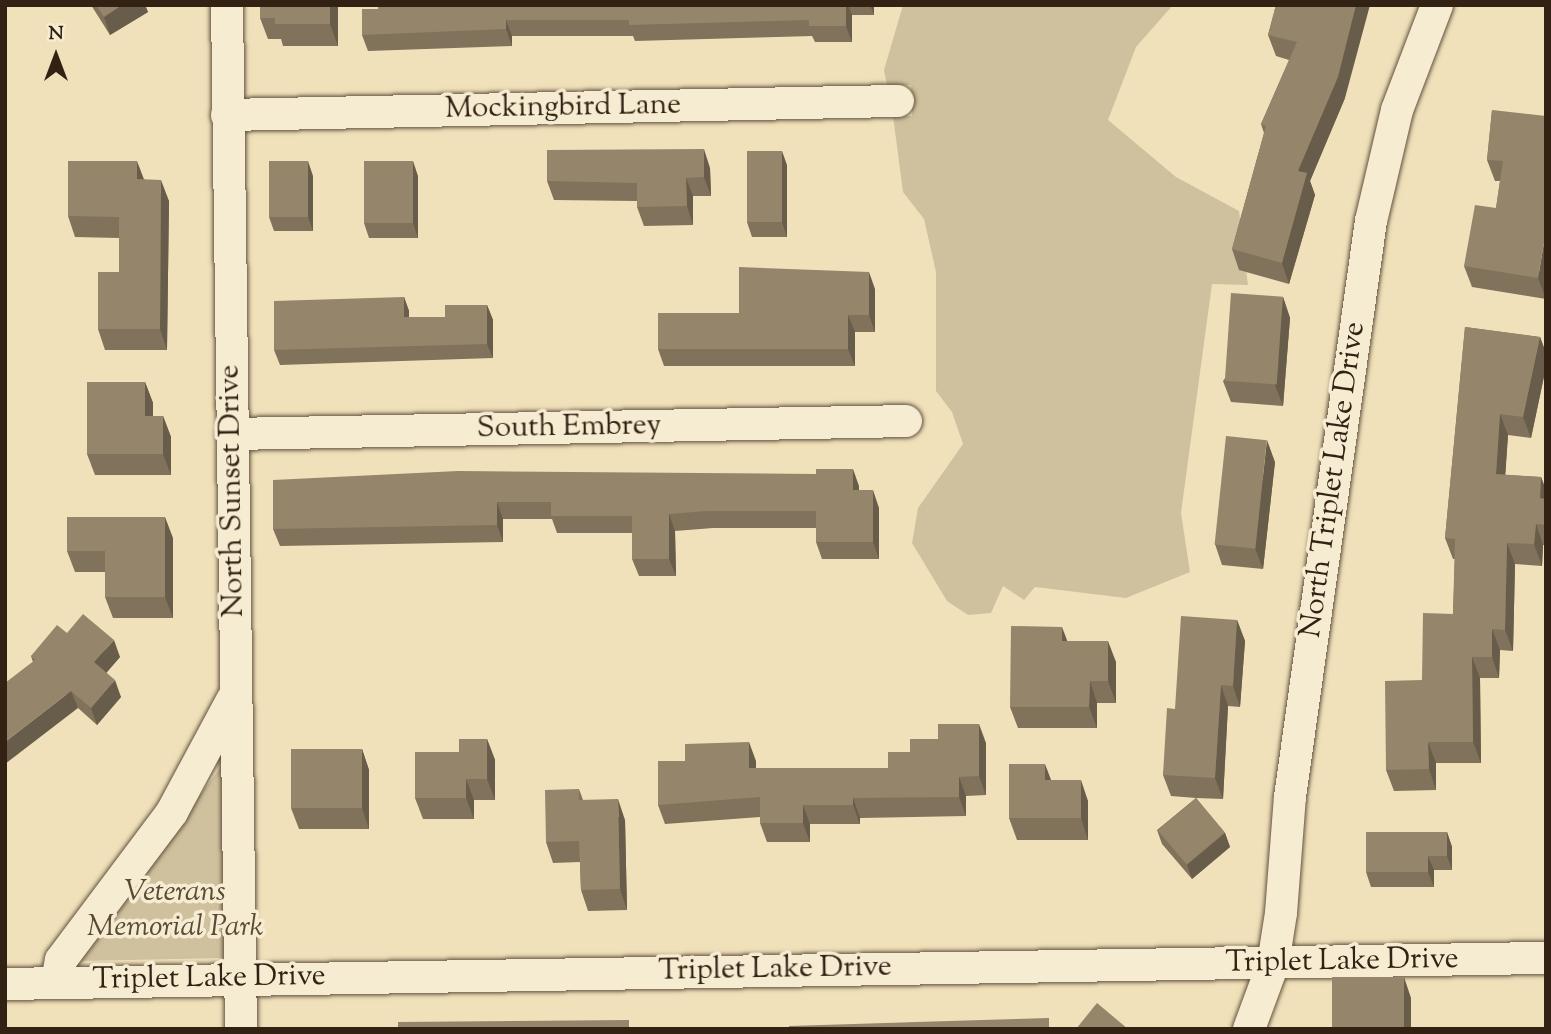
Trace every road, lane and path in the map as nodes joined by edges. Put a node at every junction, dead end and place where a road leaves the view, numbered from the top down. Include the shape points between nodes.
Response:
1 (227, 5) edge
2 (1437, 5) edge
3 (898, 101) dead end
4 (227, 115) junction
5 (906, 421) dead end
6 (232, 434) junction
7 (236, 693) junction
8 (1546, 958) edge
9 (1273, 964) junction
10 (241, 977) junction
11 (57, 982) junction
12 (5, 984) edge
13 (241, 1029) edge
14 (1250, 1029) edge

1 - 4 street, North Sunset Drive
2 - 9 street, North Triplet Lake Drive via 1397,110 1371,221
3 - 4 street, Mockingbird Lane
4 - 6 street, North Sunset Drive
5 - 6 street, South Embrey
6 - 7 street, North Sunset Drive
7 - 10 street, North Sunset Drive
7 - 11 street via 204,761 61,960
8 - 9 street, Triplet Lake Drive
9 - 10 street, Triplet Lake Drive
9 - 14 street, North Triplet Lake Drive
10 - 11 street, Triplet Lake Drive
10 - 13 street, North Sunset Drive
11 - 12 street, Triplet Lake Drive

